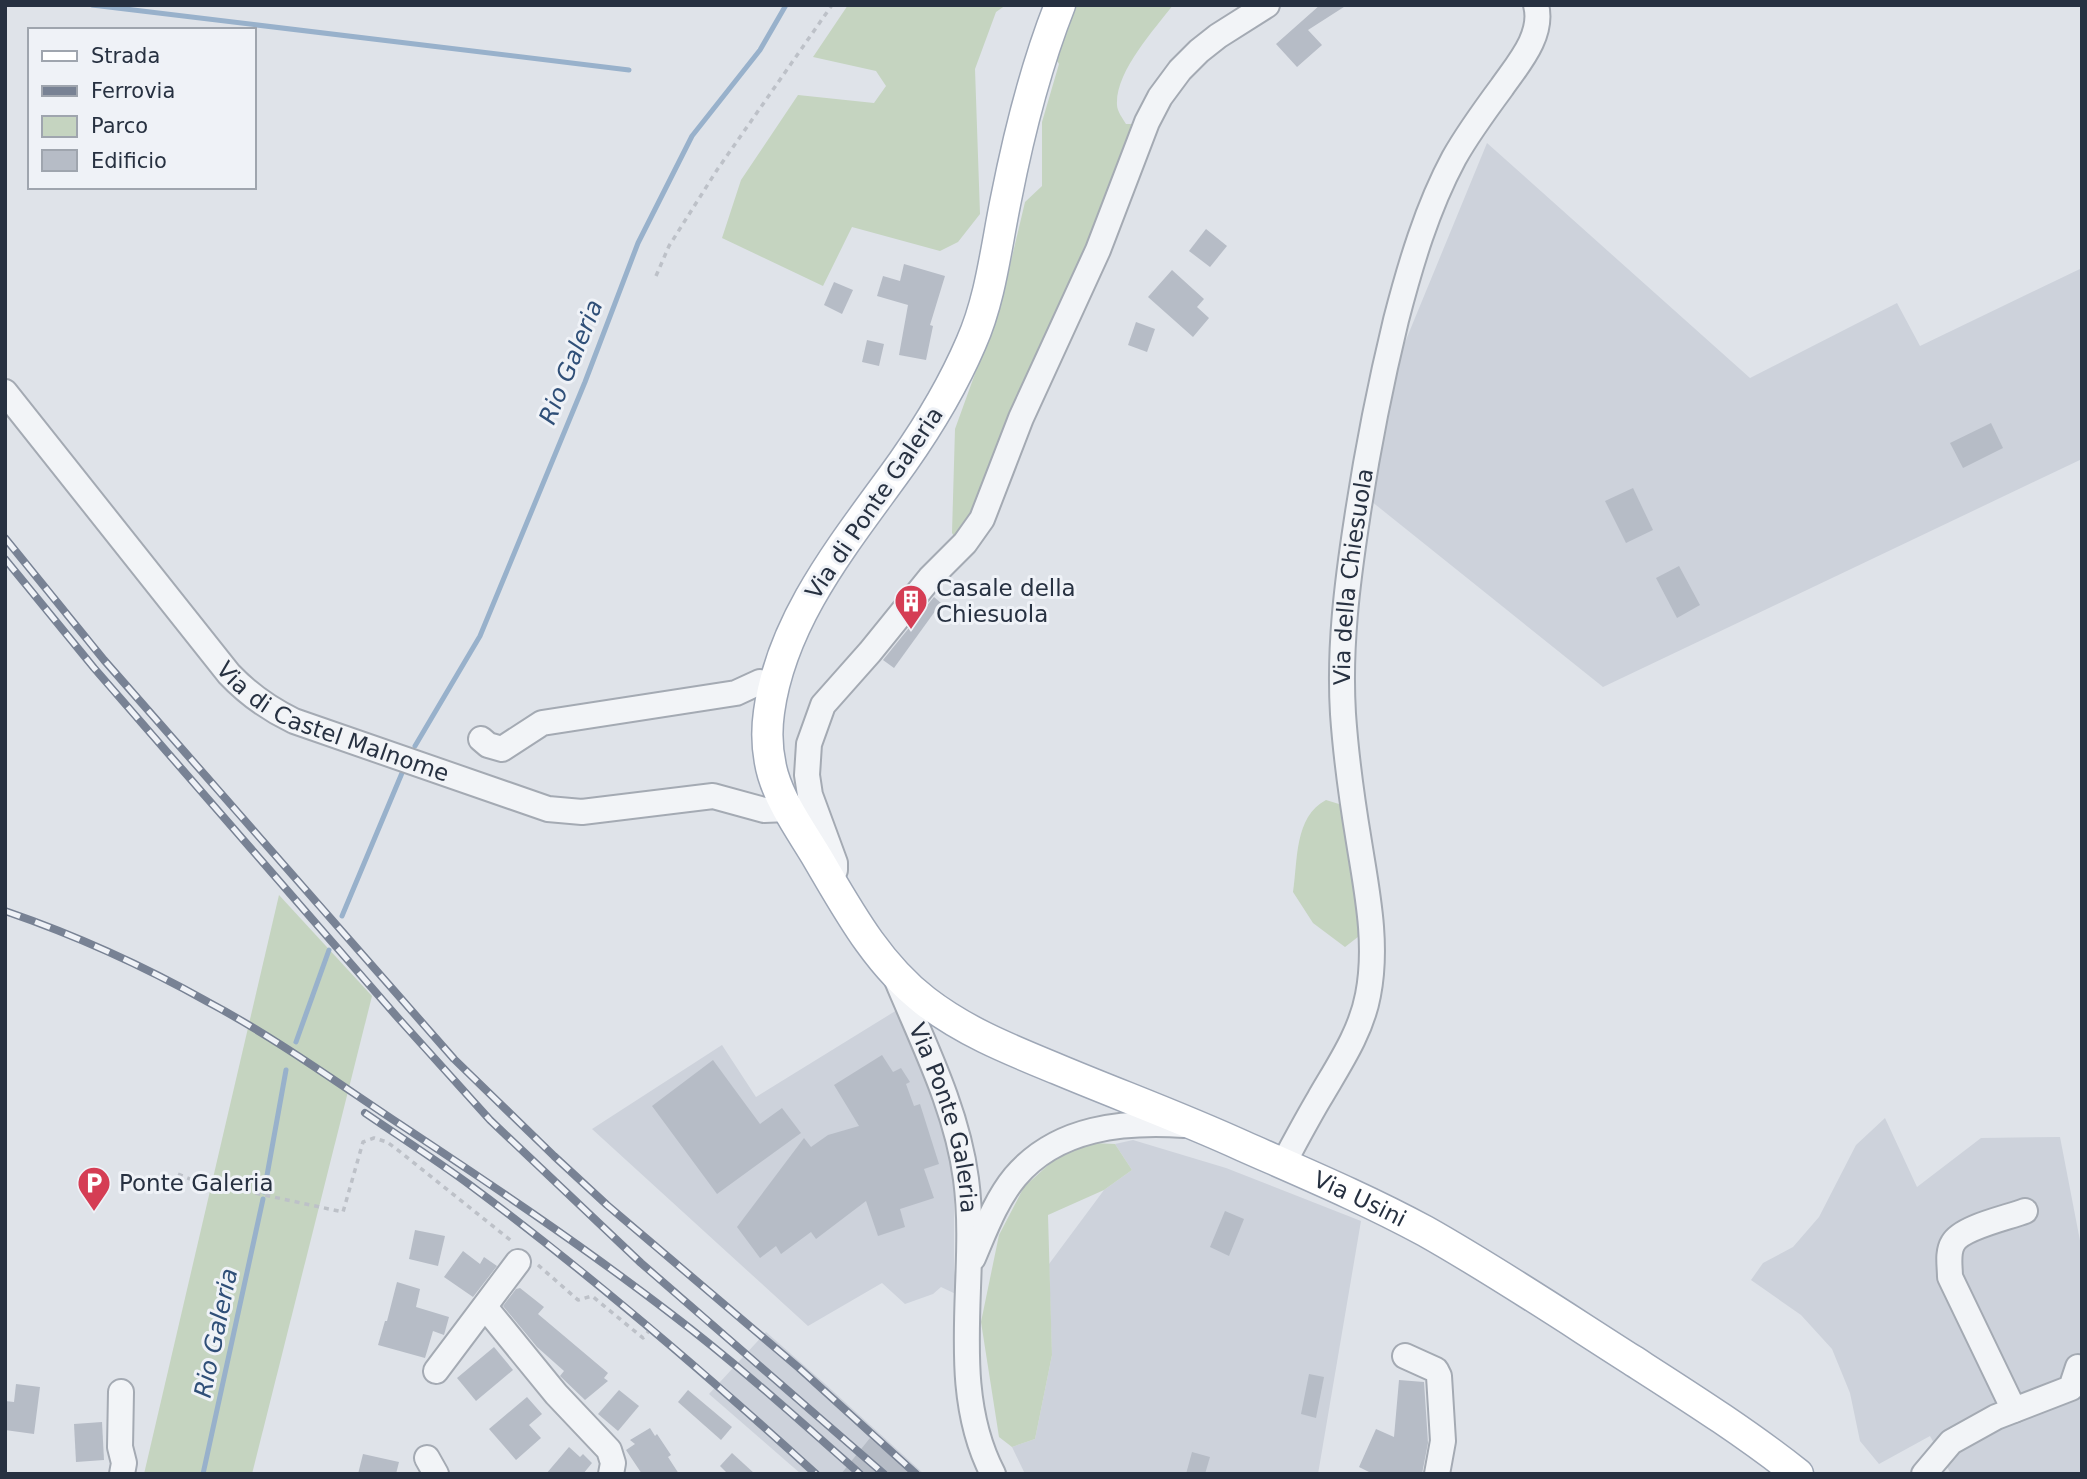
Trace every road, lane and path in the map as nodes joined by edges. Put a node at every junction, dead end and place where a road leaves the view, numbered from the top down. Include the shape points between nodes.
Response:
1 (832, 5) edge
2 (1060, 5) edge
3 (1267, 5) edge
4 (1536, 5) edge
5 (656, 276) dead end
6 (5, 392) edge
7 (773, 688) junction
8 (481, 739) dead end
9 (788, 809) junction
10 (831, 880) junction
11 (896, 977) junction
12 (1199, 1126) junction
13 (1283, 1164) junction
14 (178, 1174) dead end
15 (2025, 1211) dead end
16 (523, 1256) junction
17 (970, 1264) junction
18 (485, 1307) junction
19 (648, 1332) dead end
20 (1405, 1356) dead end
21 (2078, 1367) dead end
22 (436, 1371) dead end
23 (121, 1392) dead end
24 (2014, 1410) junction
25 (121, 1448) junction
26 (106, 1474) edge
27 (122, 1474) edge
28 (611, 1474) edge
29 (993, 1474) edge
30 (1437, 1474) edge
31 (1798, 1474) edge
32 (1924, 1474) edge

1 - 5 path via 717,170 669,246
2 - 7 main road, Via di Ponte Galeria via 1026,111 974,337 946,395 812,596
3 - 10 street via 1199,51 1160,97 982,519 823,705 809,744 807,775 835,863
4 - 13 street, Via della Chiesuola via 1538,22 1533,38 1444,177 1403,296 1374,414 1342,648 1346,751 1370,912 1370,982 1356,1033
6 - 9 street, Via di Castel Malnome via 229,674 277,713 548,810 582,811 713,796 764,810
7 - 8 street via 760,682 736,693 542,723 502,749
7 - 9 main road, Via di Ponte Galeria via 769,755
9 - 10 main road, Via di Ponte Galeria
10 - 11 main road, Via di Ponte Galeria
11 - 12 main road, Via Usini via 930,1005 983,1037
11 - 17 street, Via Ponte Galeria via 959,1140 967,1182
12 - 13 main road, Via Usini
12 - 17 street, Via Ponte Galeria via 1116,1125 1049,1149 1007,1187
13 - 31 main road, Via Usini via 1384,1210 1504,1277 1718,1416
14 - 16 path via 343,1212 363,1142 374,1138 399,1151
15 - 24 street via 1964,1233 1949,1255 1951,1277
16 - 18 street
16 - 19 path via 578,1300 592,1296 643,1338
17 - 29 street, Via Ponte Galeria via 967,1385 975,1429
18 - 22 street
18 - 28 street via 609,1450
20 - 30 street via 1436,1370 1439,1376 1443,1441
21 - 24 street via 2071,1388
23 - 25 street
24 - 32 street via 1951,1442
25 - 26 street
25 - 27 street

